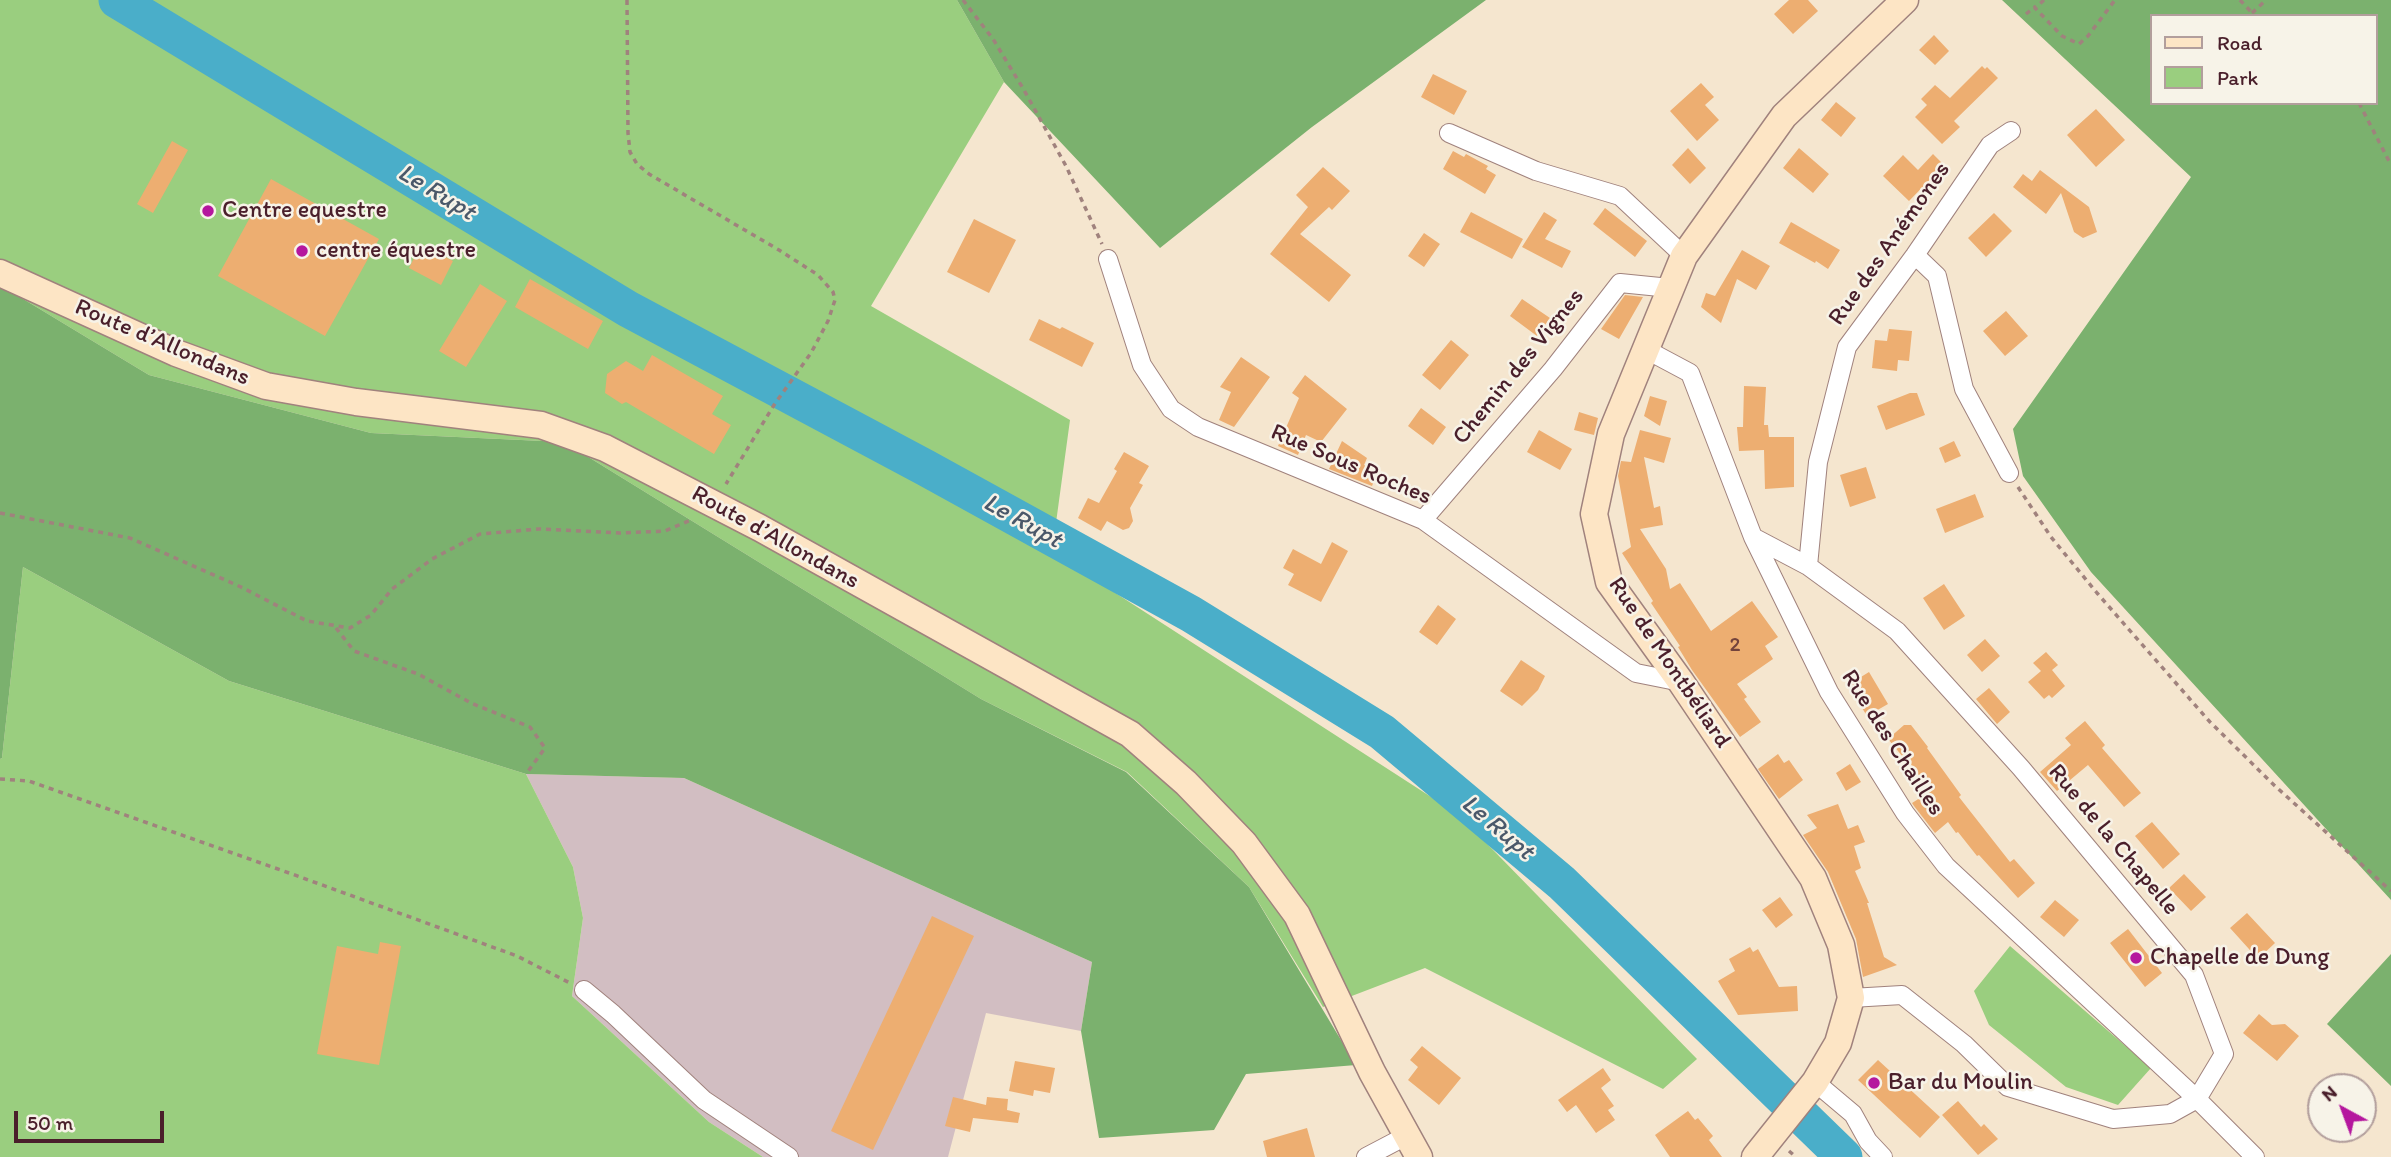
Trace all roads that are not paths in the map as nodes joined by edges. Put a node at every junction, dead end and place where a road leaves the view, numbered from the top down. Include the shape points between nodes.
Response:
1 (1905, 0) edge
2 (2011, 131) dead end
3 (1449, 134) dead end
4 (1684, 256) junction
5 (1915, 256) junction
6 (1108, 258) road end
7 (0, 273) edge
8 (1670, 288) junction
9 (1645, 349) junction
10 (2009, 473) road end
11 (1423, 520) junction
12 (1753, 537) junction
13 (1808, 566) junction
14 (1681, 682) junction
15 (584, 990) road end
16 (1852, 998) junction
17 (1815, 1082) junction
18 (2197, 1099) junction
19 (1413, 1147) edge
20 (789, 1157) edge
21 (1366, 1157) edge
22 (1755, 1157) edge
23 (1883, 1157) edge
24 (2255, 1157) edge

1 - 4 main road, Rue de Montbéliard via 1784,116
2 - 5 street, Rue des Anémones via 1990,145
3 - 4 street via 1536,171 1619,196
4 - 8 main road, Rue de Montbéliard
5 - 10 street via 1937,276 1964,388
5 - 13 street, Rue des Anémones via 1847,347 1818,462
6 - 11 street, Rue Sous Roches via 1142,365 1171,408 1198,427
7 - 19 main road, Route d’Allondans via 176,354 265,386 541,425 606,448 1130,734 1244,843 1297,915
8 - 9 main road, Rue de Montbéliard
8 - 11 street, Chemin des Vignes via 1620,283
9 - 12 street, Rue des Chailles via 1690,373
9 - 14 main road, Rue de Montbéliard via 1611,434 1594,514 1609,582
11 - 14 street, Rue Sous Roches via 1636,673
12 - 13 street, Rue de la Chapelle
12 - 18 street, Rue des Chailles via 1829,692 1905,813 1946,866
13 - 18 street, Rue de la Chapelle via 1897,631 2021,768 2194,975 2224,1054
14 - 16 main road, Rue de Montbéliard via 1813,878 1841,945
15 - 20 street via 704,1100
16 - 17 main road, Rue de Montbéliard via 1838,1043
16 - 18 street via 1902,995 1964,1044 2008,1087 2113,1119 2170,1114
17 - 22 main road, Rue de Montbéliard
17 - 23 street via 1853,1114
18 - 24 street, Rue des Chailles
19 - 21 street

